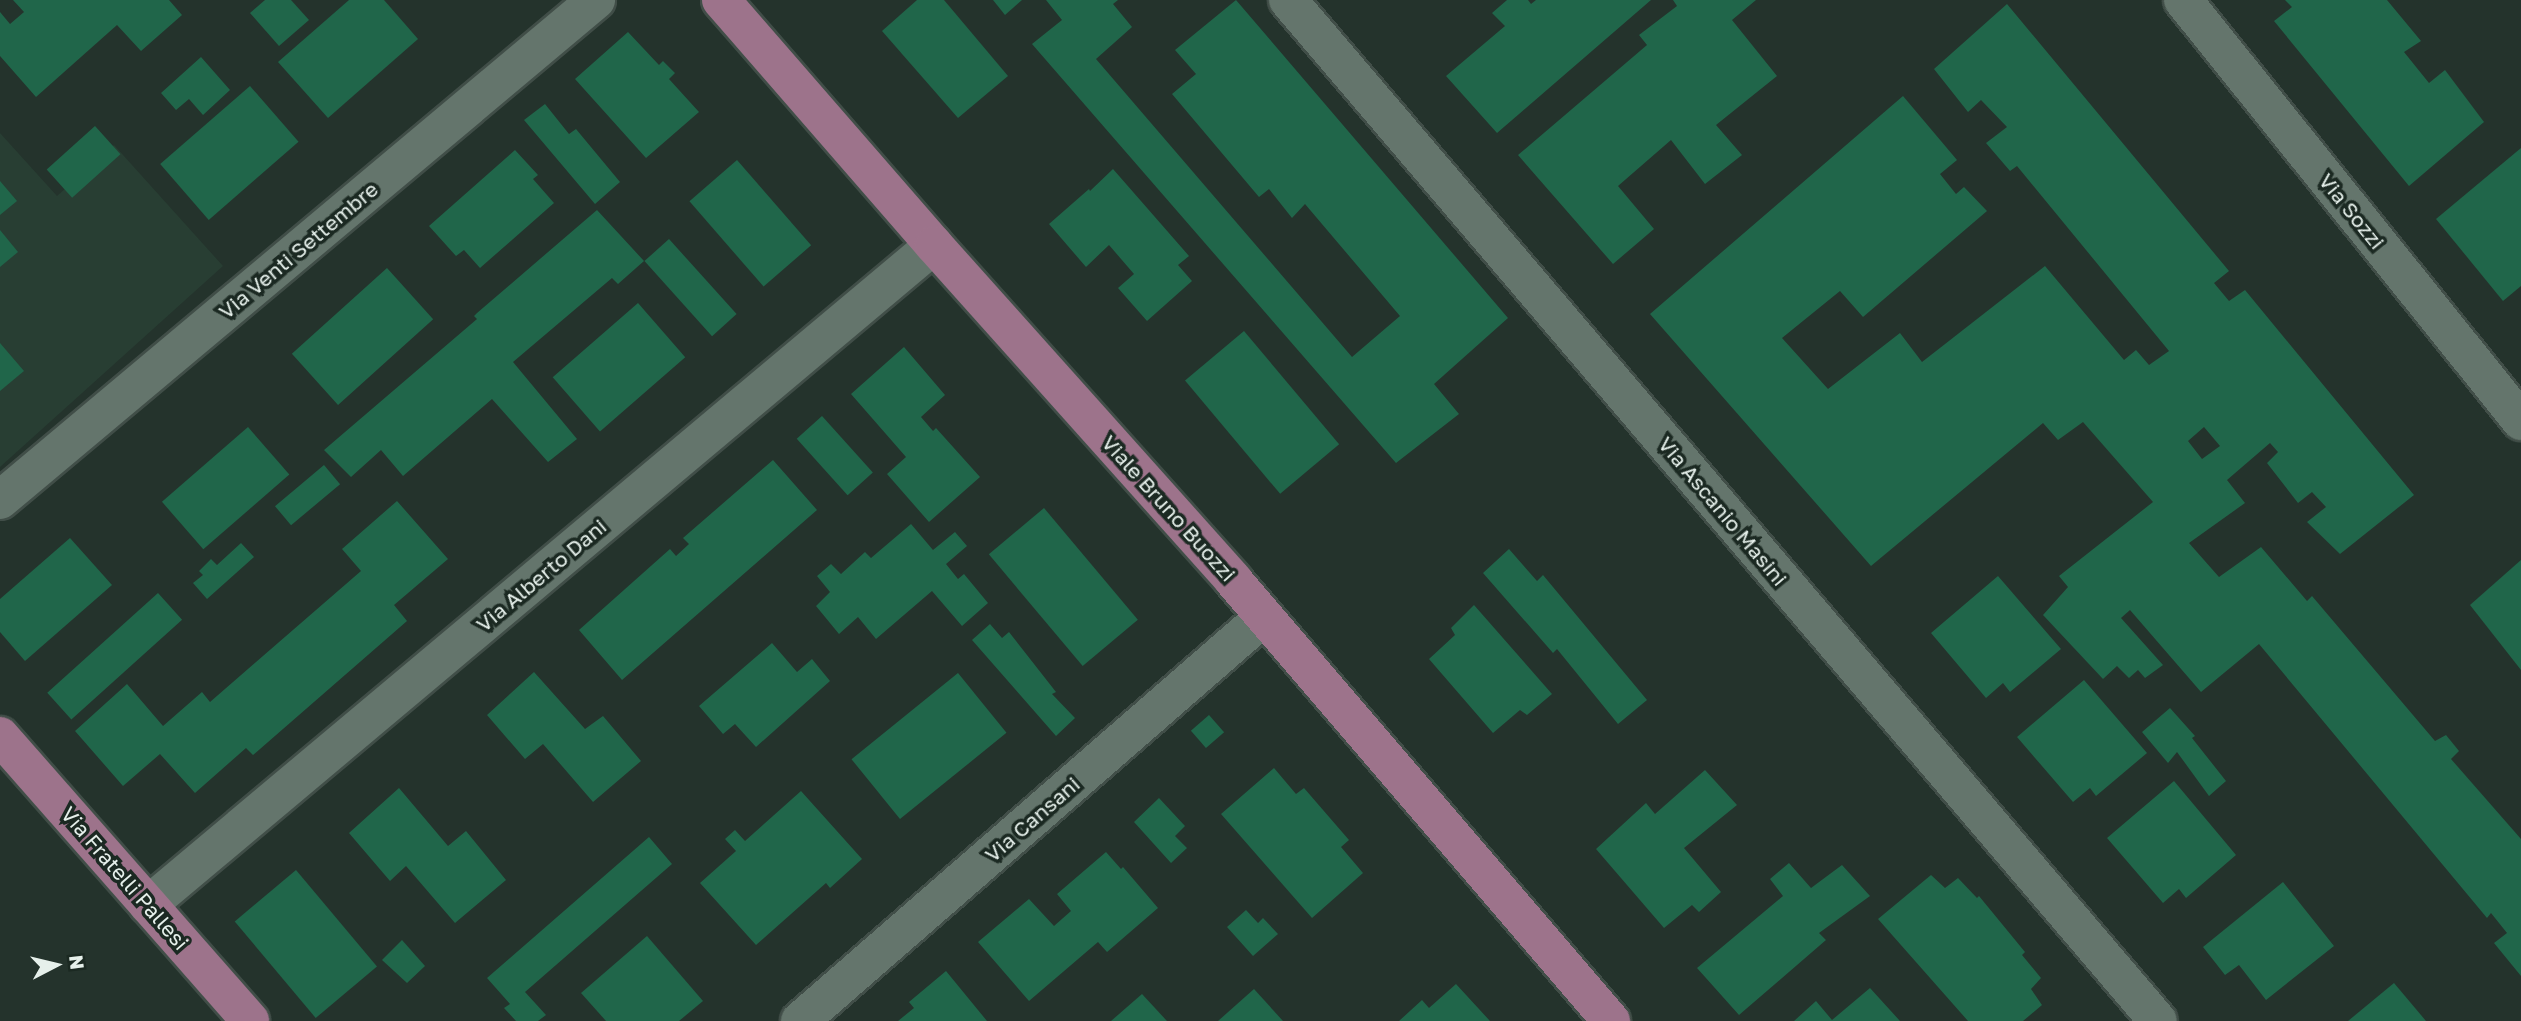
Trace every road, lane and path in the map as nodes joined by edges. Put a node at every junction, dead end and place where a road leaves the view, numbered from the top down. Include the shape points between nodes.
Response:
1 (596, 0) edge
2 (721, 0) edge
3 (1288, 0) edge
4 (2183, 0) edge
5 (934, 245) junction
6 (2521, 421) edge
7 (0, 500) edge
8 (1264, 617) junction
9 (0, 736) edge
10 (148, 905) junction
11 (250, 1021) edge
12 (800, 1021) edge
13 (1611, 1021) edge
14 (2158, 1021) edge

1 - 7 street, Via Venti Settembre
2 - 5 main road, Viale Bruno Buozzi
3 - 14 street, Via Ascanio Masini
4 - 6 street, Via Sozzi
5 - 8 main road, Viale Bruno Buozzi
5 - 10 street, Via Alberto Dani
8 - 12 street, Via Cansani
8 - 13 main road, Viale Bruno Buozzi
9 - 10 main road, Via Fratelli Pallesi
10 - 11 main road, Via Fratelli Pallesi

